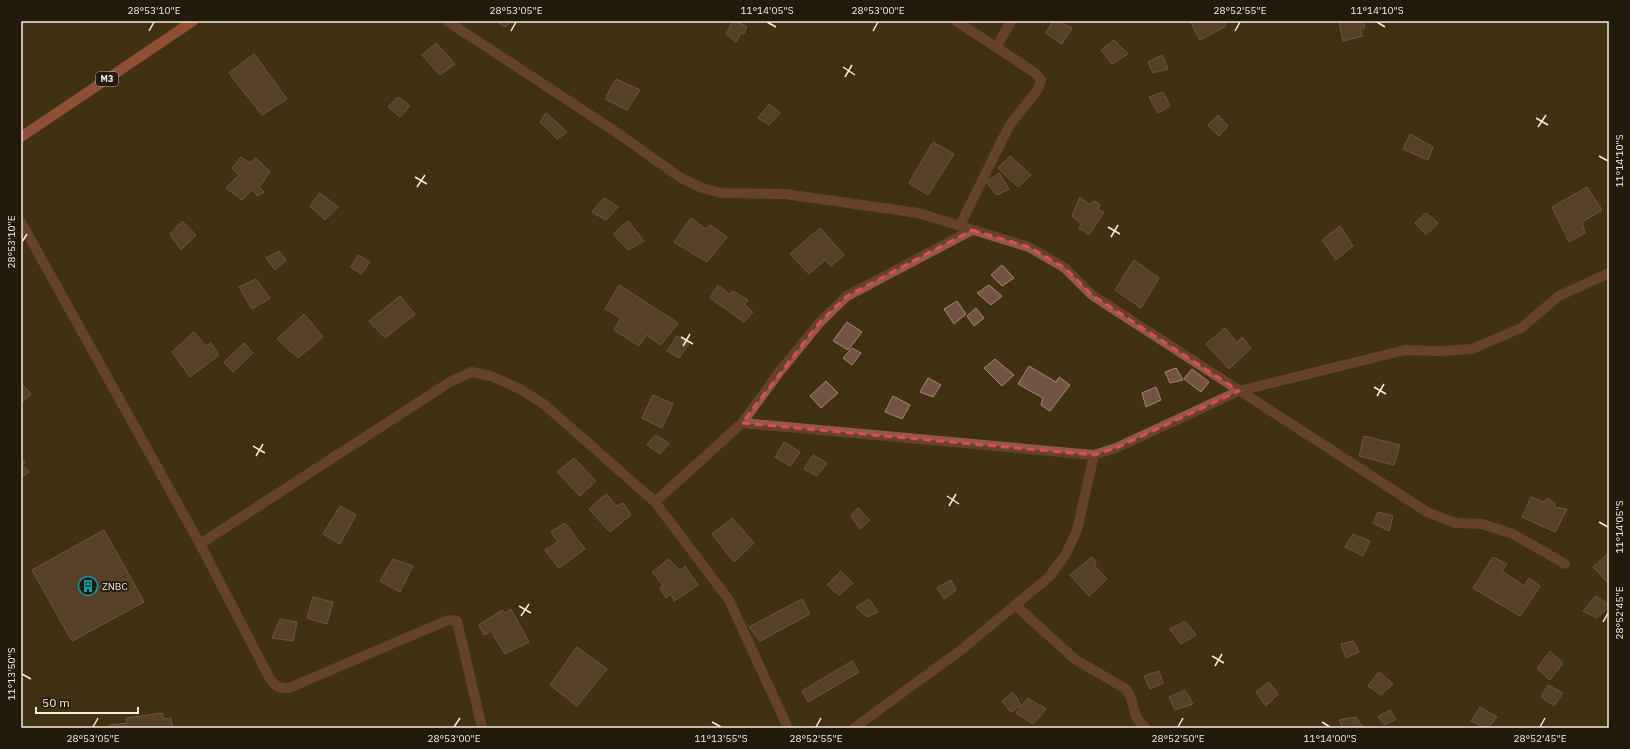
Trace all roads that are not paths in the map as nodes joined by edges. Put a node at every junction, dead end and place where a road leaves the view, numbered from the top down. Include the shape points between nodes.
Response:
1 (193, 21) edge
2 (447, 21) edge
3 (956, 21) edge
4 (1011, 21) edge
5 (997, 46) junction
6 (21, 137) edge
7 (21, 222) edge
8 (960, 225) junction
9 (972, 230) junction
10 (1609, 273) edge
11 (1239, 391) junction
12 (742, 423) junction
13 (1094, 455) junction
14 (655, 502) junction
15 (200, 544) junction
16 (1565, 564) dead end
17 (1015, 605) junction
18 (482, 728) edge
19 (788, 728) edge
20 (854, 728) edge
21 (1145, 728) edge

1 - 6 main road, M3
2 - 8 street via 681,178 702,188 721,193 785,194 910,212
3 - 5 street
4 - 5 street
5 - 8 street via 1034,72 1041,80 1038,89 1009,126
7 - 15 street
8 - 9 street
9 - 11 street via 1029,247 1065,268 1092,295
9 - 12 street via 847,296 820,322
10 - 11 street via 1559,296 1521,328 1472,349 1405,350
11 - 13 street via 1116,448
11 - 16 street via 1428,512 1455,523 1482,524 1513,534
12 - 13 street
12 - 14 street
13 - 17 street via 1077,530 1066,554 1049,576
14 - 15 street via 545,405 520,389 491,376 471,372 450,382
14 - 19 street via 728,600
15 - 18 street via 275,685 289,688 448,620 456,621
17 - 20 street via 961,650
17 - 21 street via 1076,660 1126,689 1136,718

